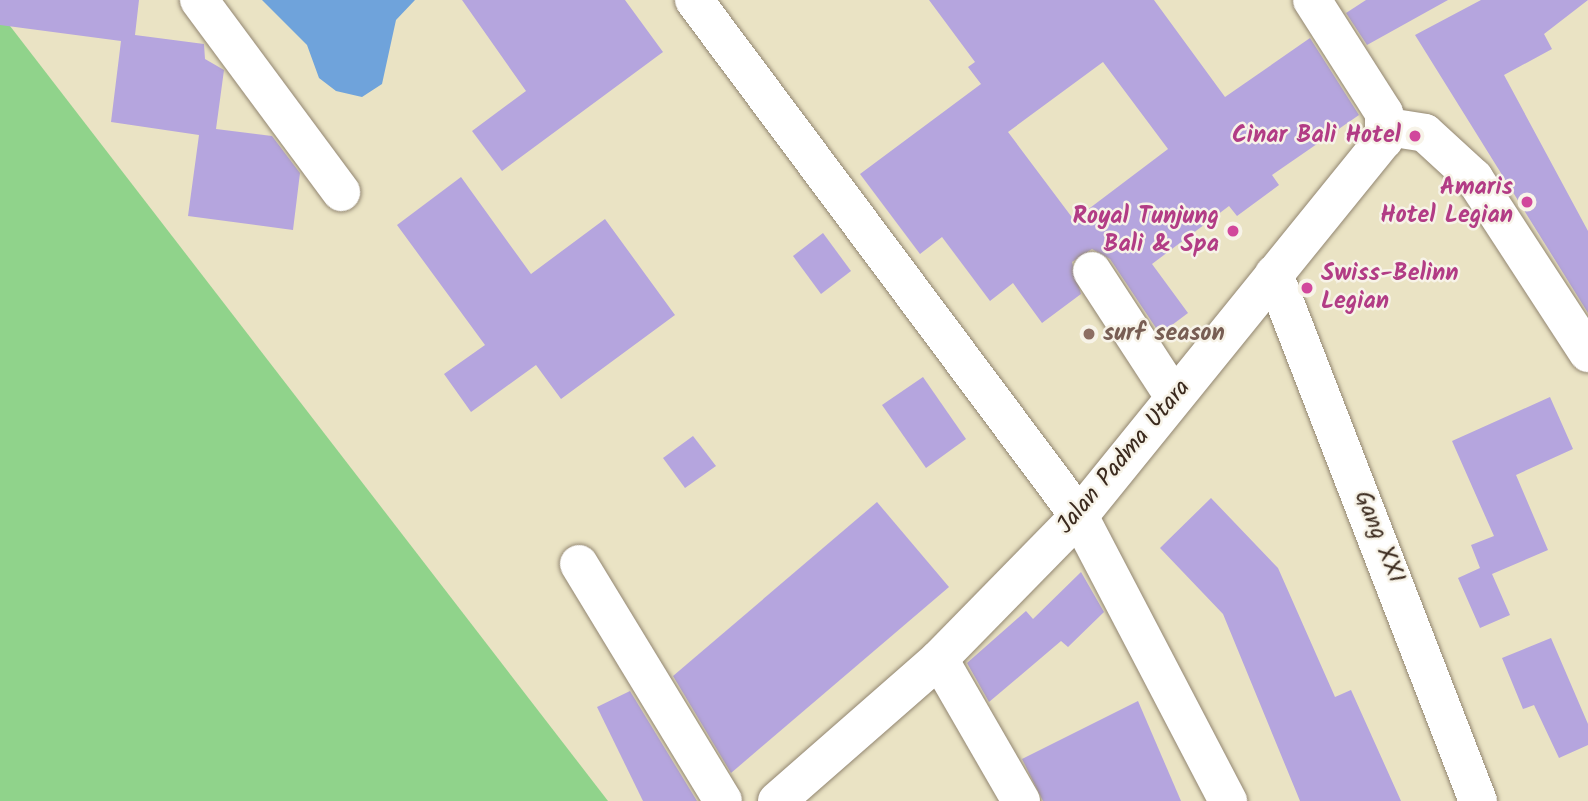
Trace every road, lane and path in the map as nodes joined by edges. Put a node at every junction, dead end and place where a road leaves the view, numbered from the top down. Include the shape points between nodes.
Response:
1 (198, 0) edge
2 (694, 0) edge
3 (1312, 0) edge
4 (1388, 127) junction
5 (341, 192) dead end
6 (1092, 271) dead end
7 (1273, 274) junction
8 (1588, 352) edge
9 (1174, 397) junction
10 (1079, 516) junction
11 (579, 564) dead end
12 (939, 659) junction
13 (723, 801) edge
14 (777, 801) edge
15 (1021, 801) edge
16 (1228, 801) edge
17 (1478, 801) edge

1 - 5 street
2 - 10 street
3 - 4 street
4 - 7 street, Jalan Padma Utara via 1375,153
4 - 8 street via 1425,132 1474,178
6 - 9 street
7 - 9 street, Jalan Padma Utara
7 - 17 street, Gang XXI
9 - 10 street, Jalan Padma Utara
10 - 12 street, Jalan Padma Utara
10 - 16 street
11 - 13 street
12 - 14 street, Jalan Padma Utara
12 - 15 street

